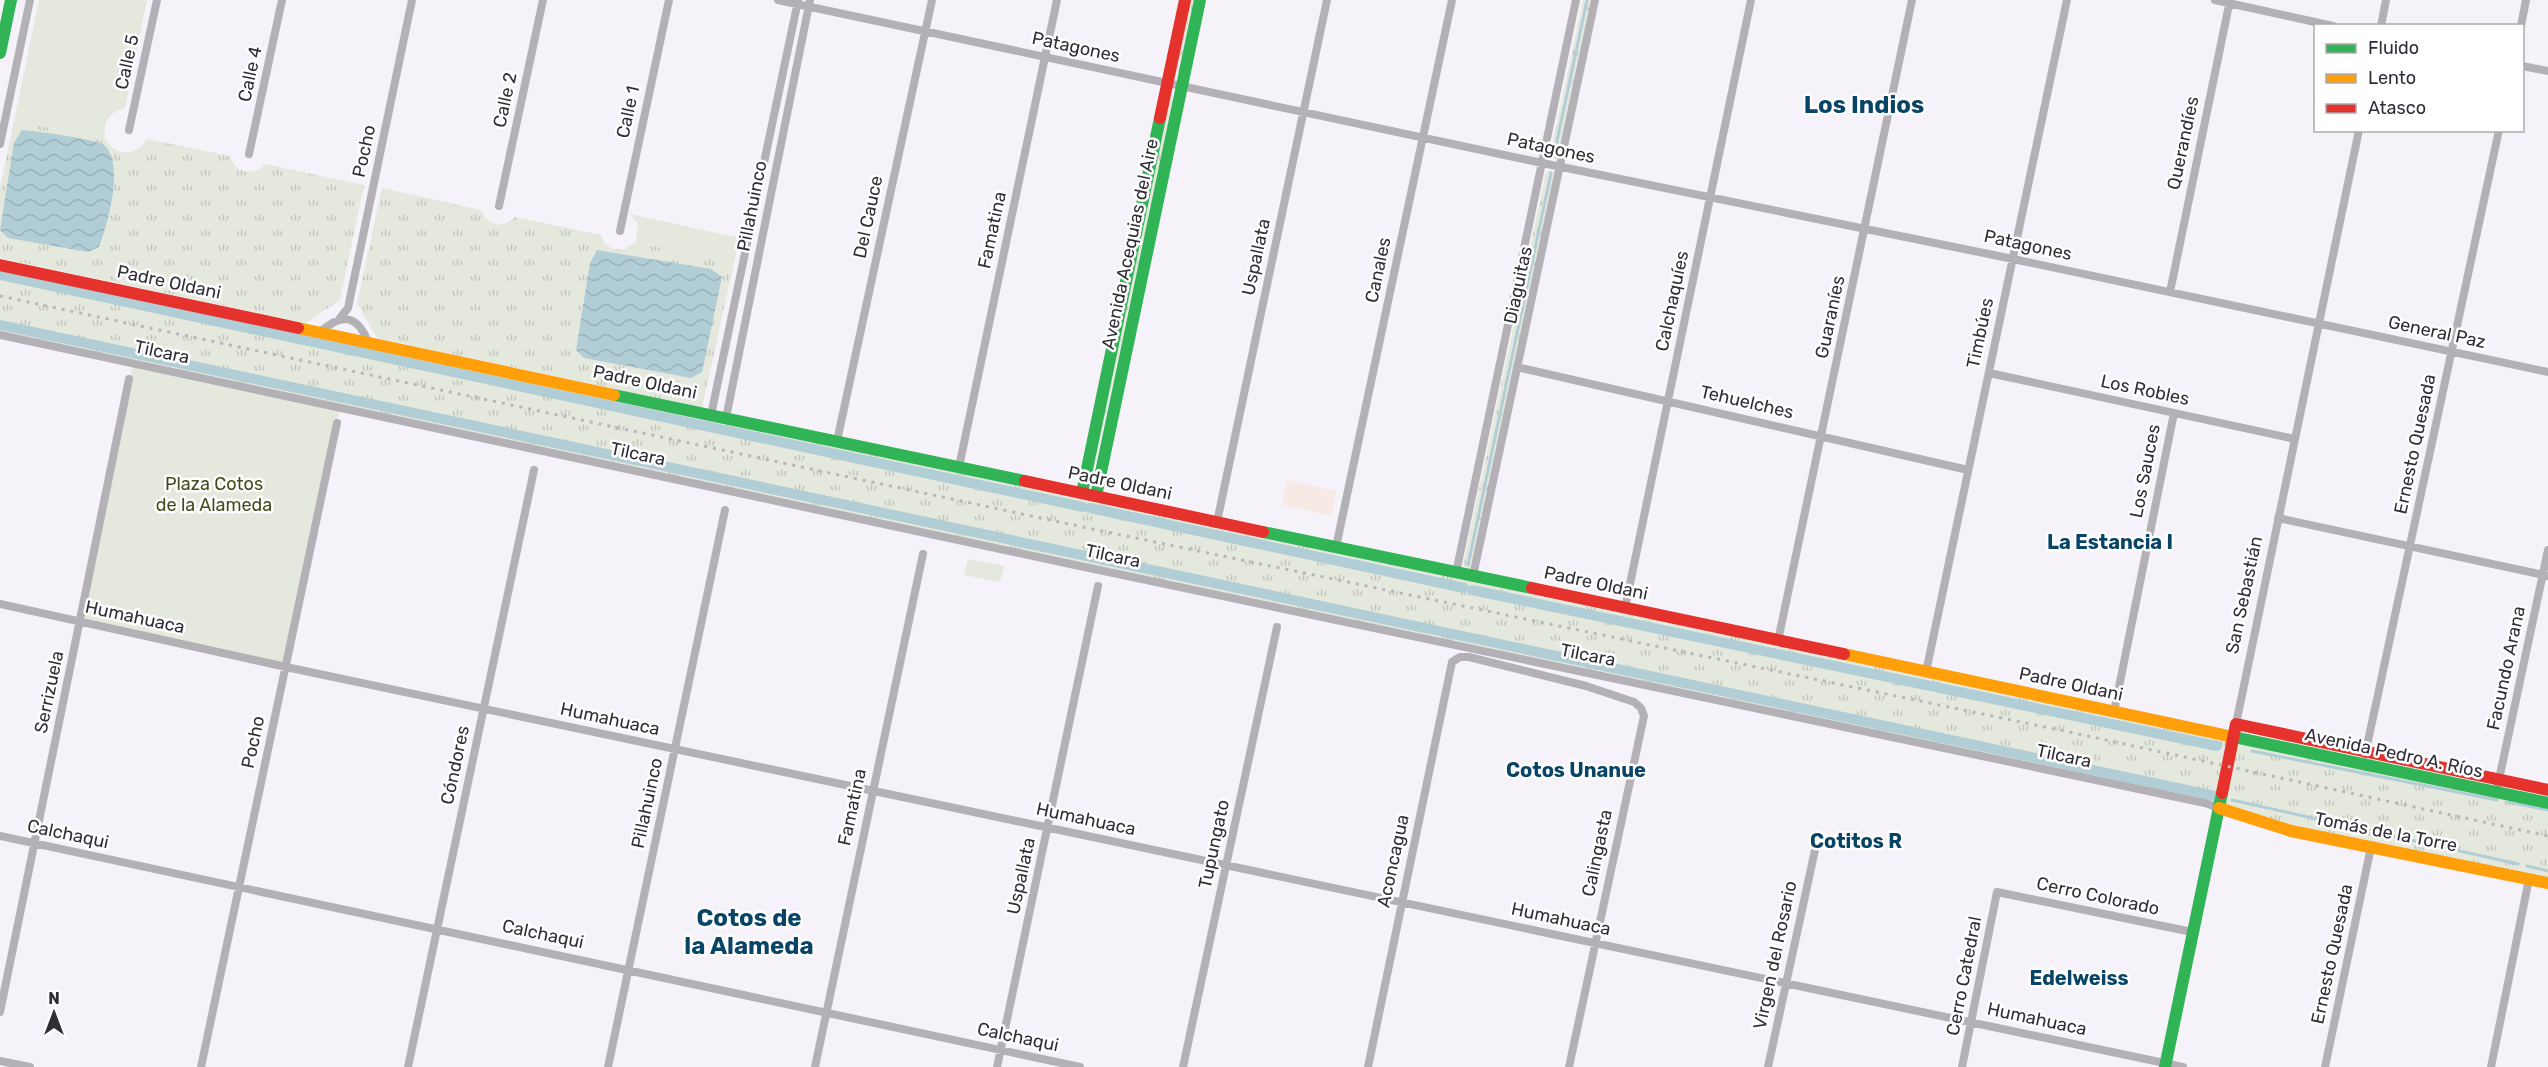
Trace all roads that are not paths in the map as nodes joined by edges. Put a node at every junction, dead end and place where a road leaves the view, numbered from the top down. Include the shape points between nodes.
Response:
1 (11, 0) edge
2 (30, 0) edge
3 (157, 0) edge
4 (282, 0) edge
5 (412, 0) edge
6 (543, 0) edge
7 (669, 0) edge
8 (778, 0) edge
9 (932, 0) edge
10 (1057, 0) edge
11 (1185, 0) edge
12 (1200, 0) edge
13 (1327, 0) edge
14 (1452, 0) edge
15 (1576, 0) edge
16 (1595, 0) edge
17 (1751, 0) edge
18 (1912, 0) edge
19 (2067, 0) edge
20 (2215, 0) edge
21 (2386, 0) edge
22 (2526, 0) edge
23 (798, 2) edge
24 (2229, 2) edge
25 (810, 3) edge
26 (2324, 24) edge
27 (2381, 24) edge
28 (2521, 24) edge
29 (925, 32) junction
30 (0, 53) edge
31 (1045, 57) junction
32 (2524, 66) edge
33 (2548, 71) edge
34 (1168, 83) junction
35 (1182, 86) junction
36 (1304, 112) junction
37 (129, 130) dead end
38 (2359, 132) edge
39 (2499, 132) edge
40 (1423, 138) junction
41 (0, 144) edge
42 (249, 154) dead end
43 (1542, 163) junction
44 (1560, 166) junction
45 (1710, 197) junction
46 (500, 206) dead end
47 (1865, 229) junction
48 (620, 231) dead end
49 (2013, 259) junction
50 (0, 265) edge
51 (2170, 292) junction
52 (348, 308) junction
53 (340, 318) junction
54 (355, 321) junction
55 (2319, 323) junction
56 (320, 332) junction
57 (0, 334) edge
58 (368, 342) junction
59 (2451, 352) junction
60 (1517, 368) junction
61 (2548, 372) edge
62 (1989, 373) junction
63 (129, 380) dead end
64 (1667, 401) junction
65 (2174, 413) junction
66 (711, 415) junction
67 (726, 418) junction
68 (337, 423) dead end
69 (1822, 436) junction
70 (2295, 439) junction
71 (837, 441) junction
72 (959, 467) junction
73 (534, 470) dead end
74 (1968, 470) junction
75 (1082, 493) junction
76 (1096, 496) junction
77 (724, 510) dead end
78 (2278, 518) junction
79 (1217, 522) junction
80 (2410, 546) junction
81 (1336, 547) junction
82 (2548, 550) edge
83 (923, 554) dead end
84 (1456, 573) junction
85 (2545, 575) edge
86 (1473, 576) junction
87 (1098, 586) dead end
88 (0, 604) edge
89 (1625, 608) junction
90 (80, 622) junction
91 (1277, 627) dead end
92 (1778, 640) junction
93 (1452, 662) joint
94 (286, 667) junction
95 (1926, 672) junction
96 (484, 709) junction
97 (2114, 712) junction
98 (1644, 716) joint
99 (2236, 724) junction
100 (2233, 737) junction
101 (675, 749) junction
102 (2366, 751) junction
103 (2363, 764) junction
104 (2499, 780) junction
105 (873, 790) junction
106 (2548, 790) edge
107 (2496, 792) junction
108 (2548, 803) edge
109 (2219, 808) junction
110 (1048, 828) junction
111 (0, 836) edge
112 (34, 844) junction
113 (2371, 847) junction
114 (1815, 850) dead end
115 (1226, 866) junction
116 (2529, 879) junction
117 (2548, 883) edge
118 (239, 887) junction
119 (1997, 892) joint
120 (1401, 902) junction
121 (437, 929) junction
122 (2192, 932) junction
123 (1594, 943) junction
124 (628, 969) junction
125 (1786, 983) junction
126 (0, 1012) edge
127 (826, 1014) junction
128 (1971, 1022) junction
129 (1000, 1051) junction
130 (0, 1061) edge
131 (2165, 1065) edge
132 (30, 1067) edge
133 (201, 1067) edge
134 (408, 1067) edge
135 (608, 1067) edge
136 (815, 1067) edge
137 (997, 1067) edge
138 (1080, 1067) edge
139 (1183, 1067) edge
140 (1368, 1067) edge
141 (1569, 1067) edge
142 (1768, 1067) edge
143 (1962, 1067) edge
144 (2182, 1067) edge
145 (2325, 1067) edge
146 (2491, 1067) edge

1 - 30 main road
2 - 41 street
3 - 37 street, Calle 5
4 - 42 street, Calle 4
5 - 52 street, Pocho
6 - 46 street, Calle 2
7 - 48 street, Calle 1
8 - 23 street, Patagones
9 - 29 street, Del Cauce
10 - 31 street, Famatina
11 - 34 main road, Avenida Acequias del Aire
12 - 35 main road, Avenida Acequias del Aire
13 - 36 street, Uspallata
14 - 40 street, Canales
15 - 43 street, Diaguitas
16 - 44 street, Diaguitas
17 - 45 street, Calchaquíes
18 - 47 street, Guaraníes
19 - 49 street, Timbúes
20 - 24 street
21 - 27 street
22 - 28 street
23 - 25 street, Patagones
23 - 66 street, Pillahuinco
24 - 26 street
24 - 51 street, Querandíes
25 - 29 street, Patagones
25 - 67 street, Pillahuinco
29 - 31 street, Patagones
29 - 71 street, Del Cauce
31 - 34 street, Patagones
31 - 72 street, Famatina
32 - 33 street
34 - 35 street, Patagones
34 - 75 main road, Avenida Acequias del Aire
35 - 36 street, Patagones
35 - 76 main road, Avenida Acequias del Aire
36 - 40 street, Patagones
36 - 79 street, Uspallata
38 - 55 street, San Sebastián
39 - 59 street, Ernesto Quesada
40 - 43 street, Patagones
40 - 81 street, Canales
43 - 44 street, Patagones
43 - 84 street, Diaguitas
44 - 45 street, Patagones
44 - 60 street, Diaguitas
45 - 47 street, Patagones
45 - 64 street, Calchaquíes
47 - 49 street, Patagones
47 - 69 street, Guaraníes
49 - 51 street, Patagones
49 - 62 street, Timbúes
50 - 56 main road, Padre Oldani
51 - 55 street, Patagones
52 - 53 street, Pocho
52 - 54 street
53 - 54 street
53 - 56 street, Pocho
54 - 58 street
55 - 59 street, General Paz
55 - 70 street, San Sebastián
56 - 58 main road, Padre Oldani
57 - 109 street, Tilcara
58 - 66 main road, Padre Oldani
59 - 61 street, General Paz
59 - 80 street, Ernesto Quesada
60 - 64 street, Tehuelches
60 - 86 street, Diaguitas
62 - 65 street, Los Robles
62 - 74 street, Timbúes
63 - 90 street, Serrizuela
64 - 69 street, Tehuelches
64 - 89 street, Calchaquíes
65 - 70 street, Los Robles
65 - 97 street, Los Sauces
66 - 67 main road, Padre Oldani
67 - 71 main road, Padre Oldani
68 - 94 street, Pocho
69 - 74 street, Tehuelches
69 - 92 street, Guaraníes
70 - 78 street, San Sebastián
71 - 72 main road, Padre Oldani
72 - 75 main road, Padre Oldani
73 - 96 street, Cóndores
74 - 95 street, Timbúes
75 - 76 main road, Padre Oldani
76 - 79 main road, Padre Oldani
77 - 101 street, Pillahuinco
78 - 80 street
78 - 99 street, San Sebastián
79 - 81 main road, Padre Oldani
80 - 85 street
80 - 102 street, Ernesto Quesada
81 - 84 main road, Padre Oldani
82 - 85 street, Facundo Arana
83 - 105 street, Famatina
84 - 86 main road, Padre Oldani
85 - 104 street, Facundo Arana
86 - 89 main road, Padre Oldani
87 - 110 street, Uspallata
88 - 90 street, Humahuaca
89 - 92 main road, Padre Oldani
90 - 94 street, Humahuaca
90 - 112 street, Serrizuela
91 - 115 street, Tupungato
92 - 95 main road, Padre Oldani
93 - 98 street, Tilcara via 1469,657 1586,686 1634,702
93 - 120 street, Aconcagua
94 - 96 street, Humahuaca
94 - 118 street, Pocho
95 - 97 main road, Padre Oldani
96 - 101 street, Humahuaca
96 - 121 street, Cóndores
97 - 100 main road, Padre Oldani
98 - 123 street, Calingasta
99 - 100 main road, San Sebastián
99 - 102 main road, Avenida Pedro A. Ríos
100 - 103 main road, Avenida Pedro A. Ríos
100 - 109 main road, San Sebastián
101 - 105 street, Humahuaca
101 - 124 street, Pillahuinco
102 - 103 street, Ernesto Quesada
102 - 104 main road, Avenida Pedro A. Ríos
103 - 107 main road, Avenida Pedro A. Ríos
104 - 106 main road, Avenida Pedro A. Ríos
104 - 107 street, Facundo Arana
105 - 110 street, Humahuaca
105 - 127 street, Famatina
107 - 108 main road, Avenida Pedro A. Ríos
109 - 113 main road, Tomás de la Torre via 2291,831
109 - 122 main road, San Sebastián
110 - 115 street, Humahuaca
110 - 129 street, Uspallata
111 - 112 street, Calchaqui
112 - 118 street, Calchaqui
112 - 126 street, Serrizuela
113 - 116 main road, Tomás de la Torre
113 - 145 street, Ernesto Quesada
114 - 125 street, Virgen del Rosario
115 - 120 street, Humahuaca
115 - 139 street, Tupungato
116 - 117 main road, Tomás de la Torre
116 - 146 street
118 - 121 street, Calchaqui
118 - 133 street, Pocho
119 - 122 street, Cerro Colorado
119 - 128 street, Cerro Catedral
120 - 123 street, Humahuaca
120 - 140 street, Aconcagua
121 - 124 street, Calchaqui
121 - 134 street, Cóndores
122 - 131 main road, San Sebastián
123 - 125 street, Humahuaca
123 - 141 street, Calingasta
124 - 127 street, Calchaqui
124 - 135 street, Pillahuinco
125 - 128 street, Humahuaca
125 - 142 street, Virgen del Rosario
127 - 129 street, Calchaqui
127 - 136 street, Famatina
128 - 131 street, Humahuaca
128 - 143 street, Cerro Catedral
129 - 137 street, Uspallata
129 - 138 street, Calchaqui
130 - 132 street
131 - 144 street, Humahuaca

